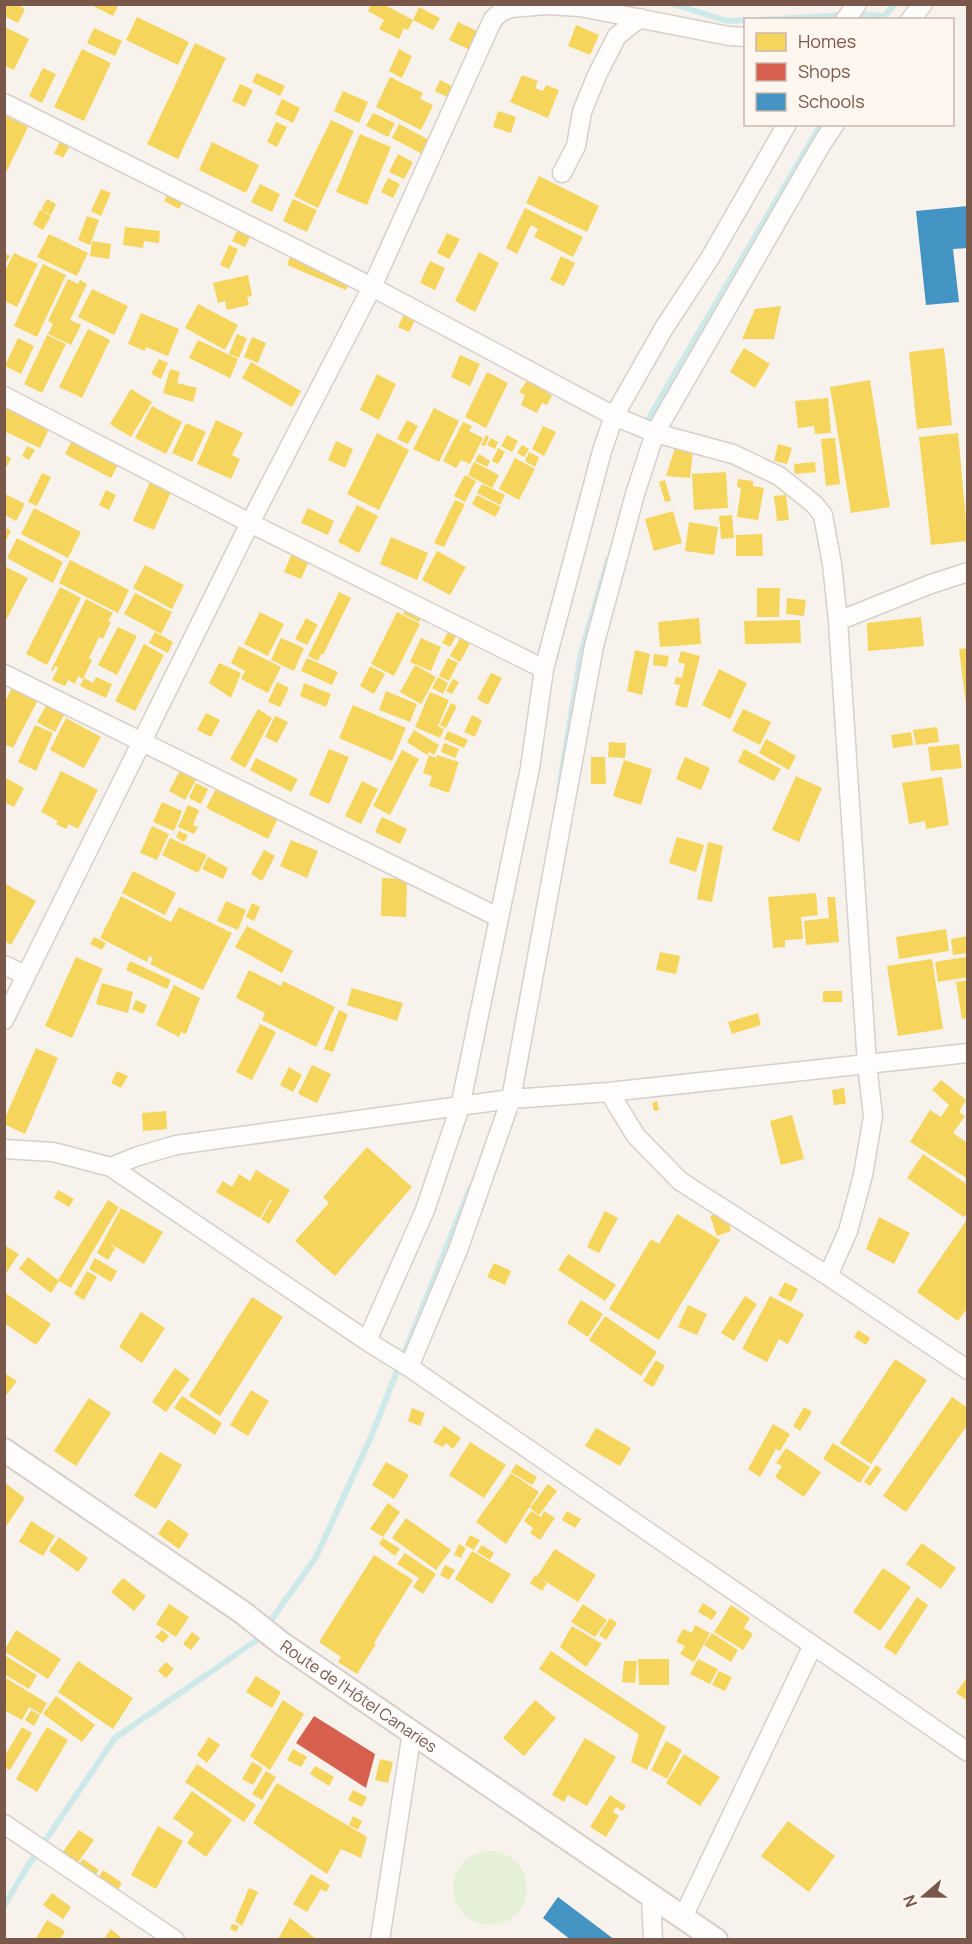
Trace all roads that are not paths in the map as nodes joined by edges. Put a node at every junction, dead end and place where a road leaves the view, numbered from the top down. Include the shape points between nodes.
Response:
1 (857, 4) edge
2 (923, 4) edge
3 (640, 18) junction
4 (846, 18) edge
5 (912, 18) edge
6 (744, 37) edge
7 (4, 103) edge
8 (786, 126) edge
9 (834, 126) edge
10 (562, 172) dead end
11 (372, 287) junction
12 (4, 396) edge
13 (614, 416) junction
14 (656, 433) junction
15 (250, 523) junction
16 (968, 572) edge
17 (838, 621) junction
18 (544, 669) junction
19 (4, 674) edge
20 (143, 742) junction
21 (498, 917) junction
22 (4, 965) edge
23 (25, 975) junction
24 (4, 1020) edge
25 (968, 1053) edge
26 (867, 1064) junction
27 (609, 1092) junction
28 (511, 1099) junction
29 (460, 1107) junction
30 (4, 1149) edge
31 (111, 1167) junction
32 (828, 1276) junction
33 (367, 1341) junction
34 (410, 1367) junction
35 (968, 1370) edge
36 (4, 1450) edge
37 (813, 1645) junction
38 (412, 1732) junction
39 (968, 1752) edge
40 (4, 1824) edge
41 (651, 1895) junction
42 (683, 1917) junction
43 (175, 1940) edge
44 (380, 1940) edge
45 (653, 1940) edge
46 (716, 1940) edge

1 - 4 street
2 - 5 street
3 - 6 street
3 - 10 street via 617,36 597,75 582,112 576,146
3 - 11 street via 580,7 547,6 511,8 493,19
7 - 11 street
8 - 13 street
9 - 14 street
11 - 13 street
11 - 15 street
12 - 15 street
13 - 14 street
13 - 18 street
14 - 17 street via 733,454 779,476 814,504 823,515
14 - 28 street via 635,494 594,646
15 - 18 street
15 - 20 street
16 - 17 street
17 - 26 street
18 - 21 street via 530,768
19 - 20 street
20 - 21 street
20 - 23 street
21 - 29 street
22 - 23 street
23 - 24 street
25 - 26 street
26 - 27 street
26 - 32 street via 873,1116 863,1175 848,1231
27 - 28 street
27 - 32 street via 636,1136 680,1181
28 - 29 street
28 - 34 street via 458,1250
29 - 31 street via 176,1145
29 - 33 street via 425,1210
30 - 31 street via 53,1152
31 - 33 street
32 - 35 street
33 - 34 street
34 - 37 street
36 - 38 street, Route de l'Hôtel Canaries
37 - 39 street
37 - 42 street
38 - 41 street, Route de l'Hôtel Canaries
38 - 44 street
40 - 43 street
41 - 42 street, Route de l'Hôtel Canaries
41 - 45 street
42 - 46 street, Route de l'Hôtel Canaries

